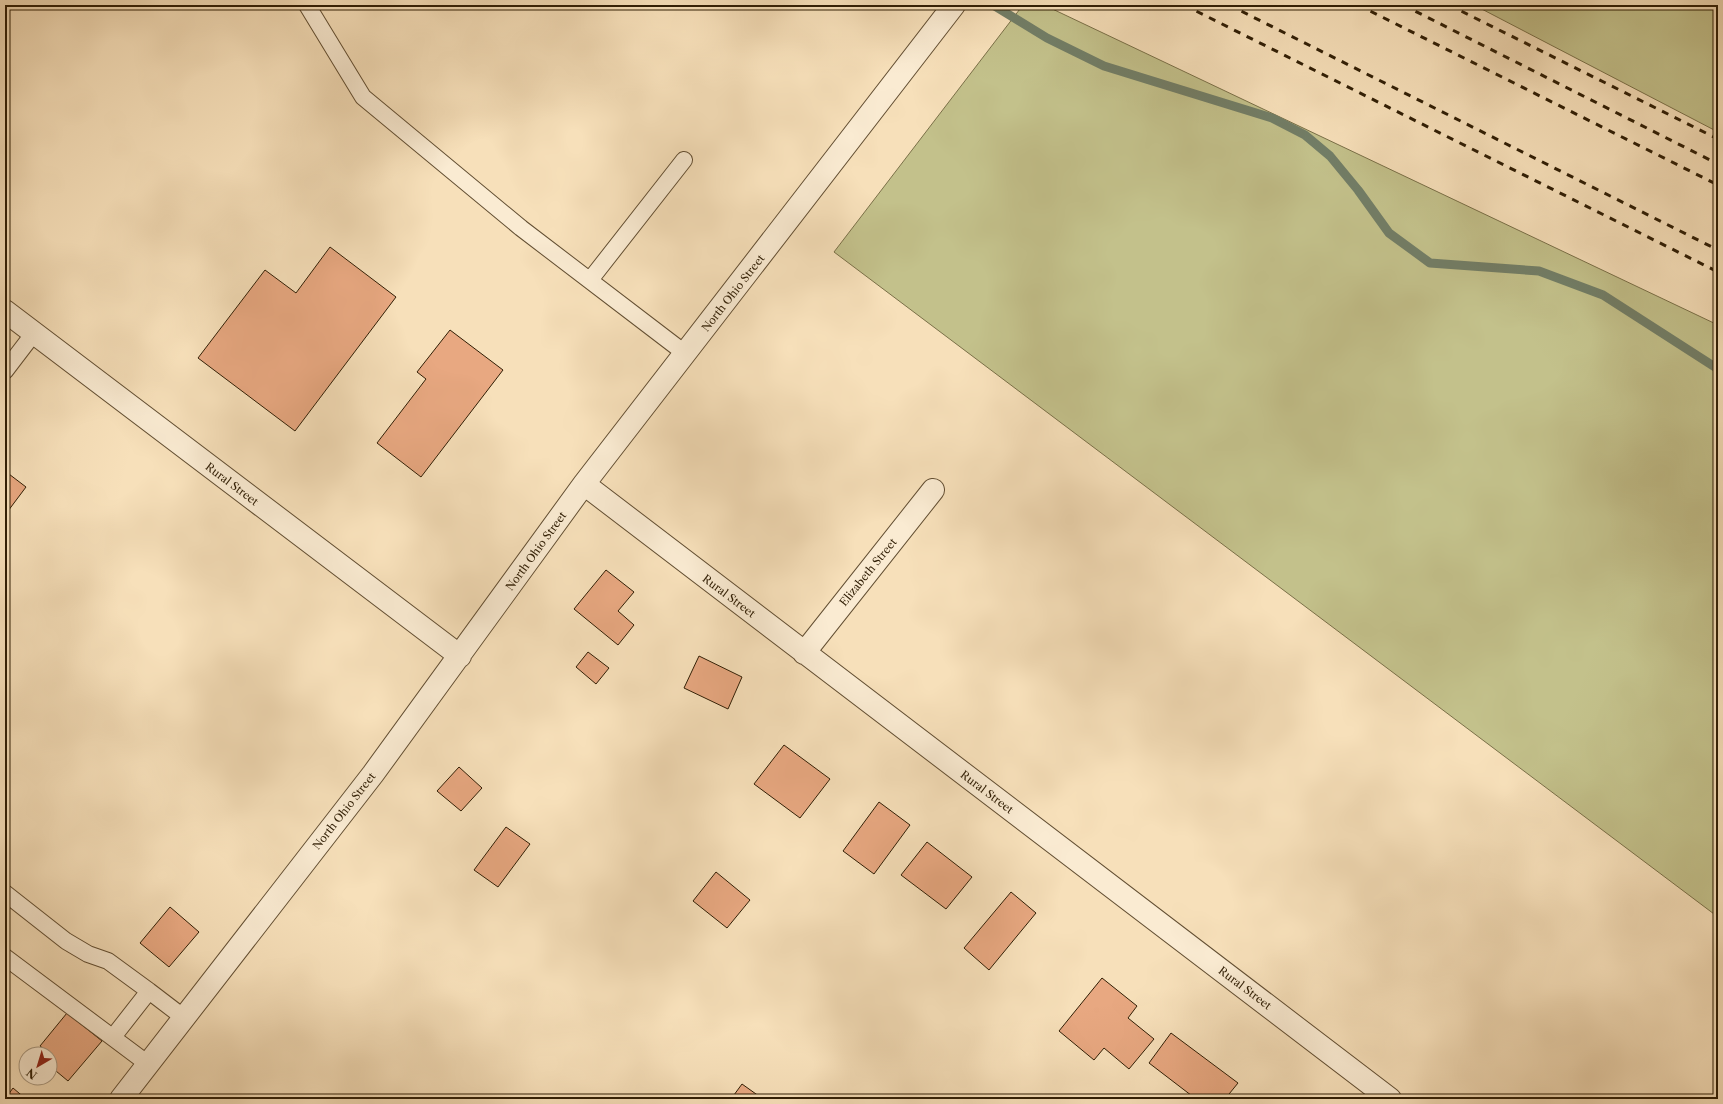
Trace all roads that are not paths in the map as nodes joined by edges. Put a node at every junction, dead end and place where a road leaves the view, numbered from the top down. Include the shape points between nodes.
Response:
1 (307, 5) edge
2 (954, 5) edge
3 (684, 160) dead end
4 (590, 280) junction
5 (5, 311) edge
6 (34, 333) junction
7 (686, 354) junction
8 (5, 371) edge
9 (584, 484) junction
10 (933, 490) dead end
11 (804, 653) junction
12 (460, 656) junction
13 (5, 893) edge
14 (5, 957) edge
15 (149, 990) junction
16 (183, 1017) junction
17 (112, 1037) junction
18 (148, 1064) junction
19 (122, 1099) edge
20 (1390, 1099) edge

1 - 4 lane via 363,97 521,228
2 - 7 street, North Ohio Street
3 - 4 lane
4 - 7 lane
5 - 6 street, Rural Street
6 - 8 lane
6 - 12 street, Rural Street
7 - 9 street, North Ohio Street
9 - 11 street, Rural Street
9 - 12 street, North Ohio Street
10 - 11 street, Elizabeth Street
11 - 20 street, Rural Street
12 - 16 street, North Ohio Street via 373,774
13 - 15 lane via 66,941 88,954 108,961
14 - 17 lane
15 - 16 lane
15 - 17 lane
16 - 18 street, North Ohio Street
17 - 18 lane
18 - 19 street, North Ohio Street

